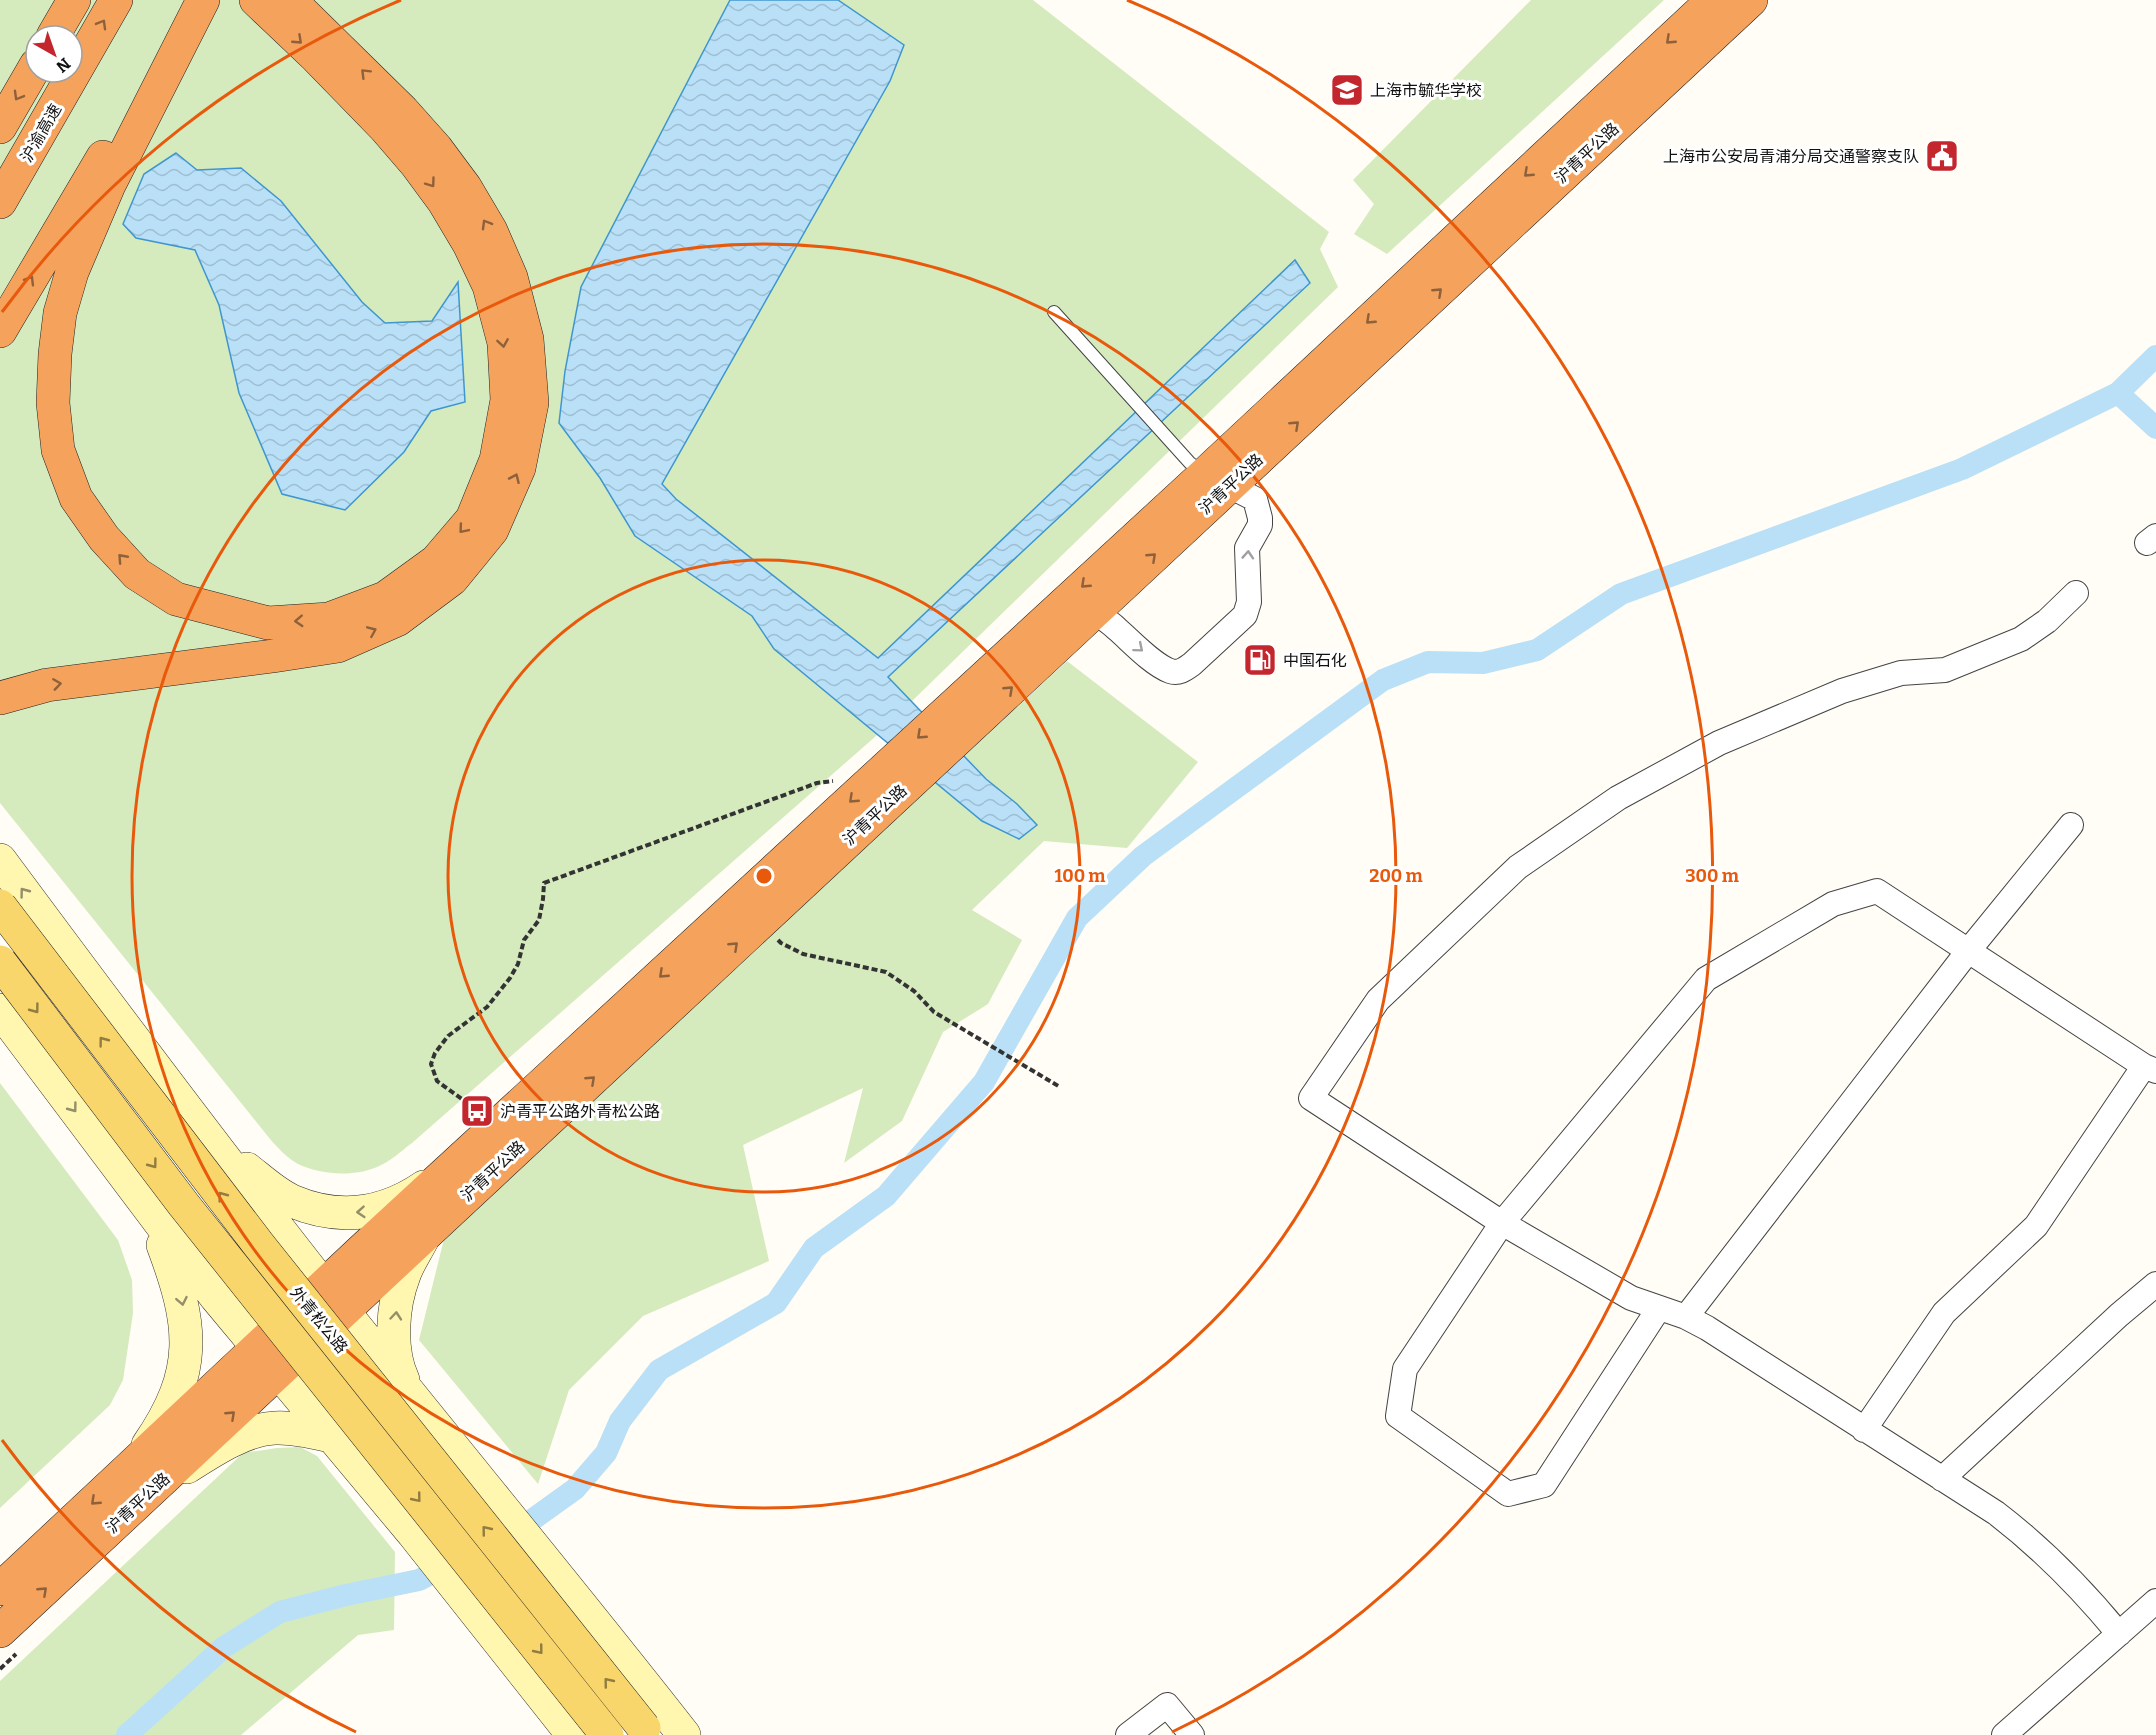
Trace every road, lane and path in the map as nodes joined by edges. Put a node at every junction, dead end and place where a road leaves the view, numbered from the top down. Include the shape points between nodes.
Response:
1 (74, 0) edge
2 (116, 0) edge
3 (194, 0) edge
4 (203, 0) edge
5 (256, 0) edge
6 (290, 0) edge
7 (1713, 0) edge
8 (1751, 0) edge
9 (60, 24) edge
10 (25, 84) edge
11 (0, 128) edge
12 (0, 202) edge
13 (1488, 227) junction
14 (500, 282) junction
15 (1054, 312) dead end
16 (0, 331) edge
17 (1218, 480) junction
18 (2076, 593) dead end
19 (1094, 612) junction
20 (0, 698) edge
21 (957, 721) junction
22 (905, 768) junction
23 (869, 784) junction
24 (2071, 825) dead end
25 (0, 860) edge
26 (0, 906) edge
27 (762, 920) junction
28 (1969, 950) junction
29 (0, 962) edge
30 (0, 1010) edge
31 (2150, 1068) edge
32 (1060, 1087) dead end
33 (190, 1113) junction
34 (499, 1124) junction
35 (450, 1169) junction
36 (147, 1207) junction
37 (1502, 1223) junction
38 (426, 1234) junction
39 (2156, 1284) edge
40 (1659, 1308) junction
41 (316, 1315) junction
42 (1686, 1317) junction
43 (268, 1360) junction
44 (423, 1409) junction
45 (1864, 1430) junction
46 (330, 1436) junction
47 (458, 1453) junction
48 (138, 1461) junction
49 (1942, 1479) junction
50 (381, 1493) junction
51 (133, 1508) junction
52 (0, 1589) edge
53 (2156, 1601) edge
54 (0, 1631) edge
55 (2118, 1634) junction
56 (644, 1728) dead end
57 (573, 1735) edge
58 (608, 1735) edge
59 (684, 1735) edge
60 (1128, 1735) edge
61 (1191, 1735) edge
62 (2004, 1735) edge

1 - 9 highway
12 -> 2 highway, 沪渝高速
16 -> 3 highway
14 -> 4 highway via 507,400 496,460 472,519 436,561 385,598 329,619 268,623 176,599 137,574 104,538 76,498 58,450 53,403 55,354 60,313 72,272 109,185
5 -> 14 highway via 417,164 468,244
14 -> 6 highway via 486,222 436,148
7 -> 13 highway, 沪青平公路
8 - 13 highway, 沪青平公路
10 -> 11 highway
13 - 17 highway, 沪青平公路
20 -> 14 highway via 47,685 338,646 397,620 452,579 492,530 519,468 532,403 527,339
15 - 17 lane via 1190,463
19 -> 17 highway, 沪青平公路
19 -> 17 street via 1141,651 1177,672 1192,664 1245,615 1249,602 1247,548 1260,518 1256,500
17 -> 21 highway, 沪青平公路
18 - 37 street via 2047,621 2020,639 1945,670 1901,673 1842,692 1719,743 1618,798 1518,867 1377,1000 1311,1098
21 -> 19 highway, 沪青平公路
21 - 22 highway, 沪青平公路
22 - 23 highway, 沪青平公路
22 - 27 highway, 沪青平公路
23 -> 34 highway, 沪青平公路
23 - 34 path via 836,780 817,783 544,883 539,920 524,940 510,978 487,1007 448,1036 431,1064 437,1081
24 - 28 street
33 -> 25 main road
56 -> 26 main road, 外青松公路, bridge via 259,1245
27 - 32 path via 781,943 803,954 886,972 914,991 934,1012
38 -> 27 highway, 沪青平公路
28 - 31 street
28 - 37 street via 1877,891 1833,904 1706,979
28 - 42 street
29 -> 58 main road, 外青松公路, bridge via 184,1205
30 -> 36 main road
31 - 45 street via 2036,1226 1944,1313
35 -> 33 main road via 387,1207 340,1213 314,1208 291,1201 269,1187
33 - 41 main road via 231,1166
34 - 35 highway, 沪青平公路
35 - 41 highway, 沪青平公路
36 - 41 main road via 177,1235 234,1277
36 - 43 main road
36 -> 48 main road via 178,1285 187,1344 180,1385
37 - 40 street via 1631,1298
37 - 40 street via 1404,1369 1398,1416 1508,1494 1544,1485
38 - 41 highway, 沪青平公路
44 -> 38 main road via 399,1371 394,1343 404,1275
39 - 49 street
40 - 42 street
41 - 43 highway, 沪青平公路
41 - 44 main road
41 - 50 main road via 350,1435
42 - 45 street
43 - 46 main road
43 - 48 highway, 沪青平公路
51 -> 43 highway, 沪青平公路
44 - 47 main road
45 - 49 street
46 - 50 main road
46 - 51 main road via 277,1427 237,1439 183,1470
47 - 50 main road via 430,1434 417,1433 399,1441 385,1453 379,1466
47 - 59 main road
48 -> 52 highway, 沪青平公路
49 - 55 street via 2029,1539 2087,1595
50 - 57 main road
54 -> 51 highway, 沪青平公路
53 - 55 street
55 - 62 street
60 - 61 street via 1167,1705

